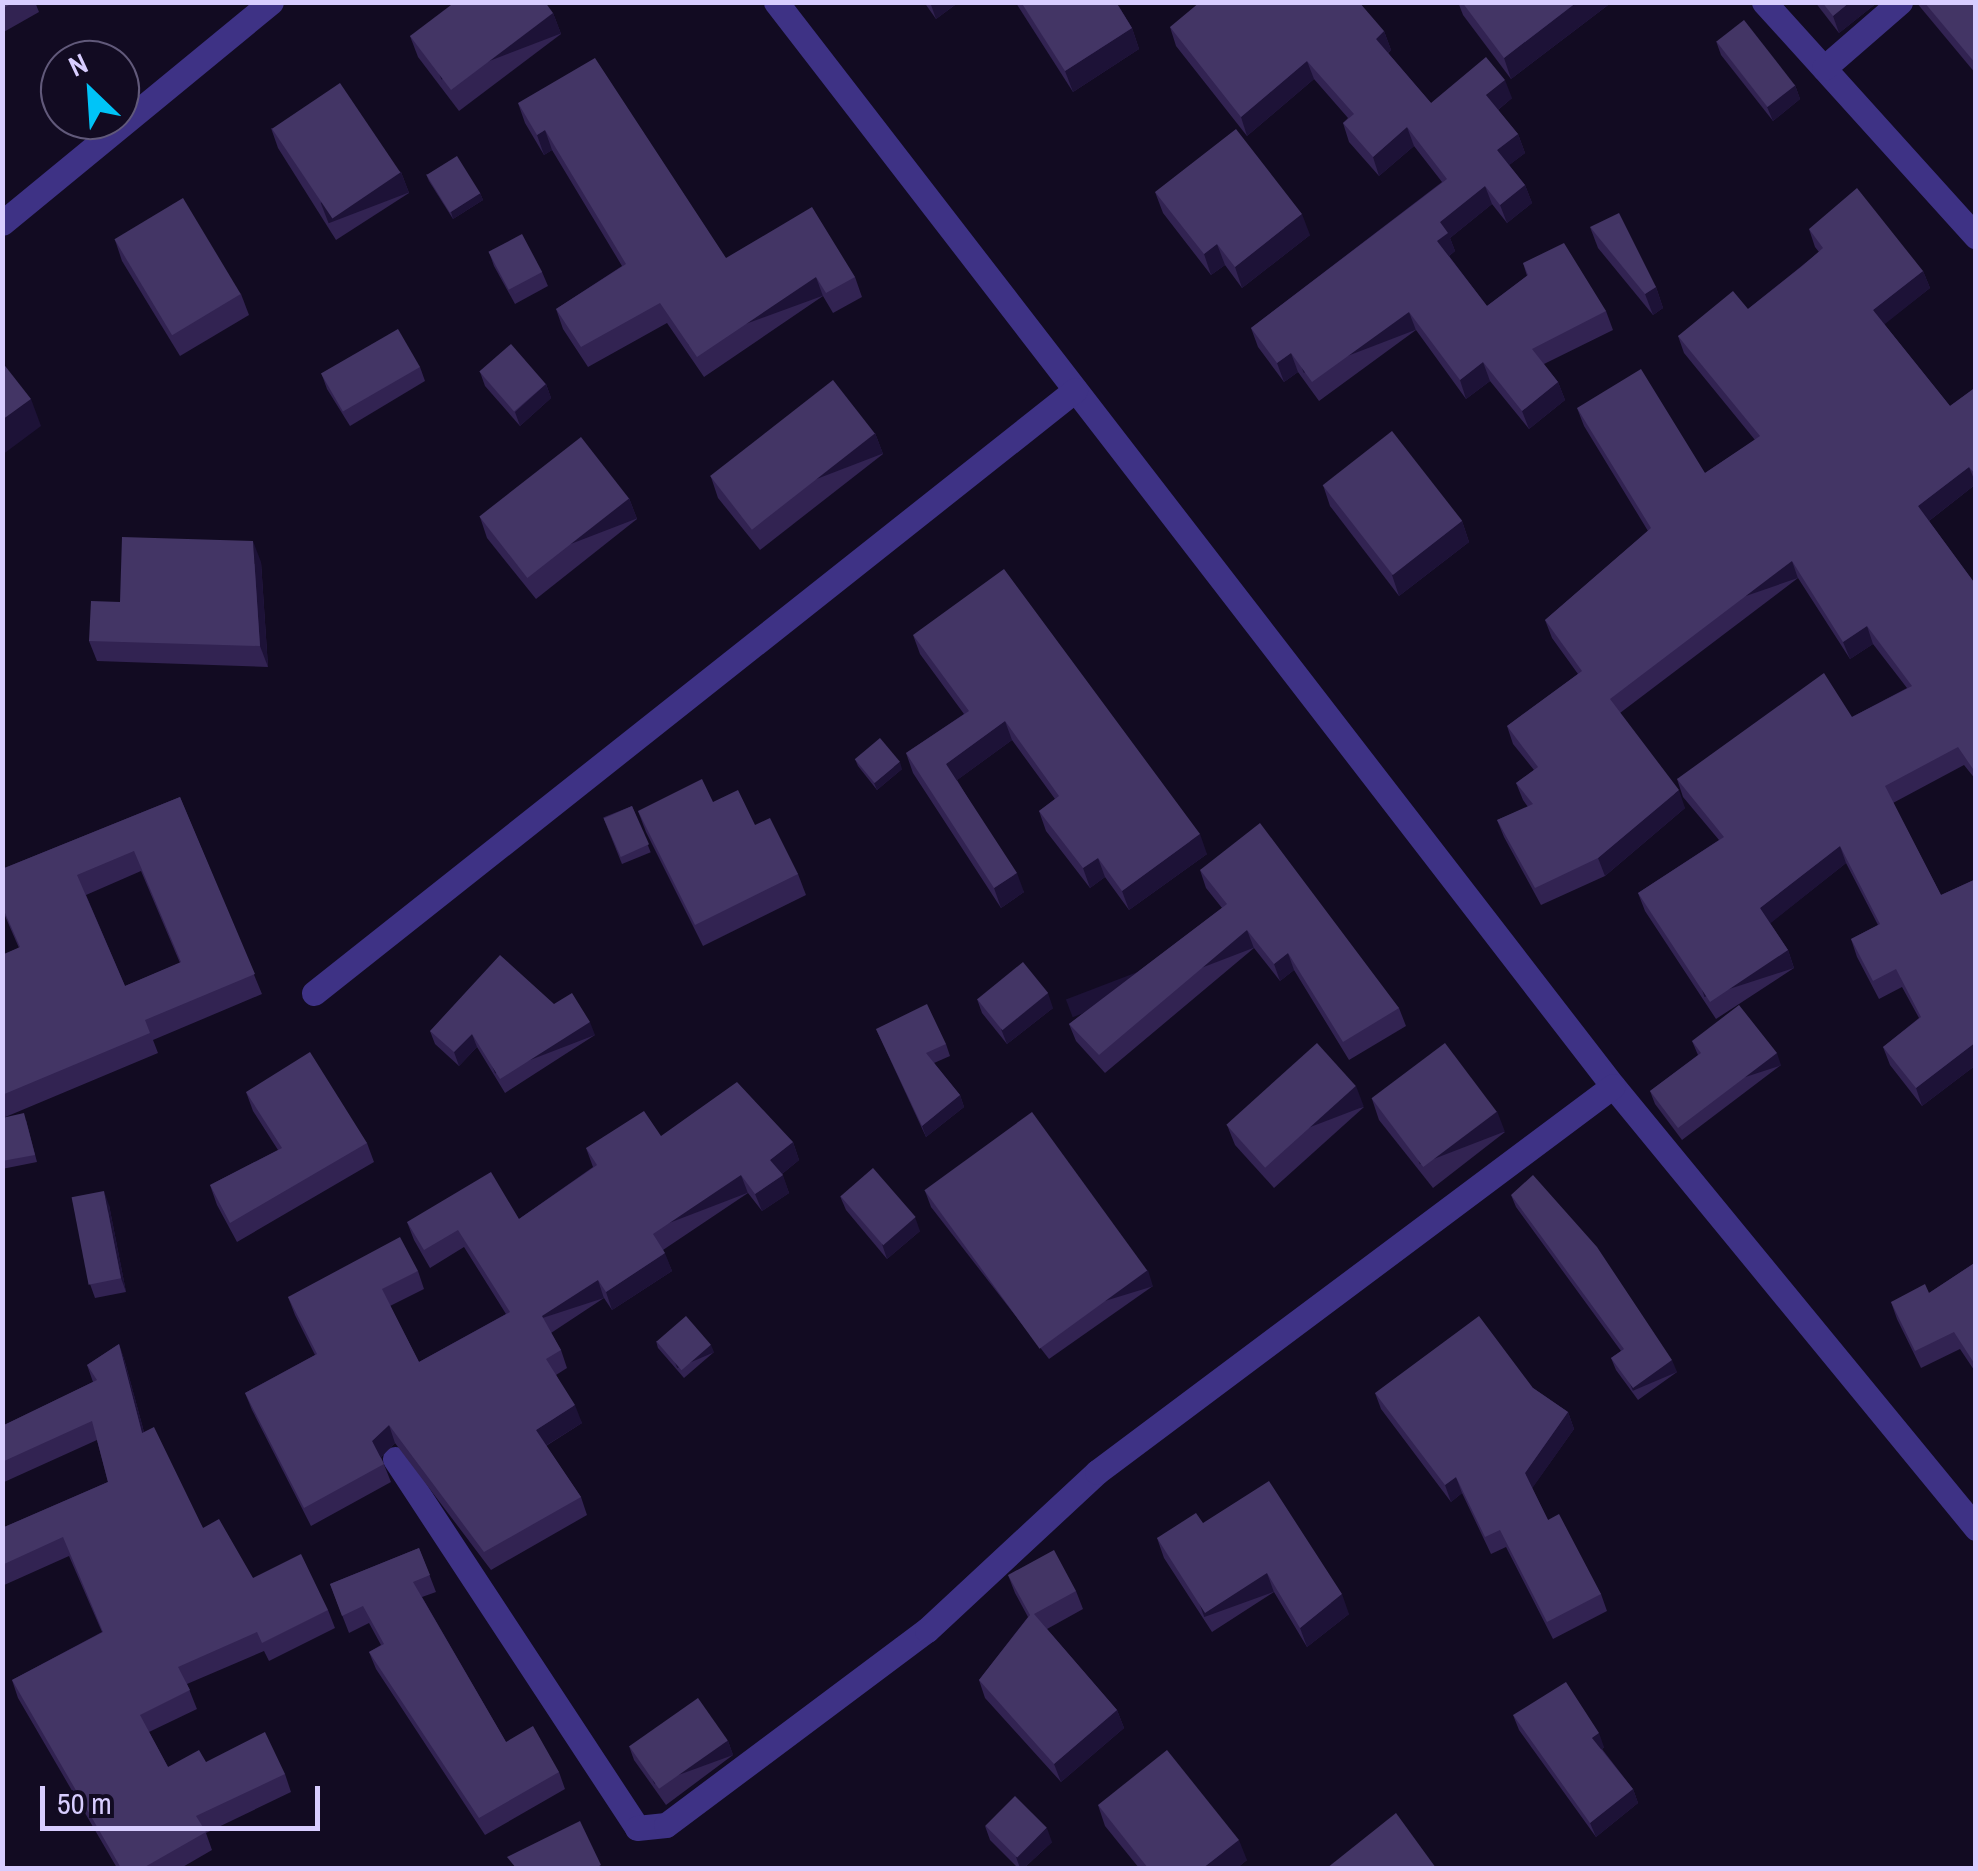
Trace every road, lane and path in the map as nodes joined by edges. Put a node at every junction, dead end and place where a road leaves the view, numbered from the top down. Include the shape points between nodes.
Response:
1 (272, 2) edge
2 (776, 2) edge
3 (1764, 2) edge
4 (1900, 2) edge
5 (1824, 68) junction
6 (2, 223) edge
7 (1976, 237) edge
8 (1076, 390) junction
9 (314, 994) dead end
10 (1613, 1086) junction
11 (395, 1459) edge
12 (1976, 1528) edge

1 - 6 street
2 - 8 street
3 - 5 street
4 - 5 street
5 - 7 street
8 - 9 street
8 - 10 street
10 - 11 street via 1097,1472 927,1630 666,1825 637,1828
10 - 12 street

